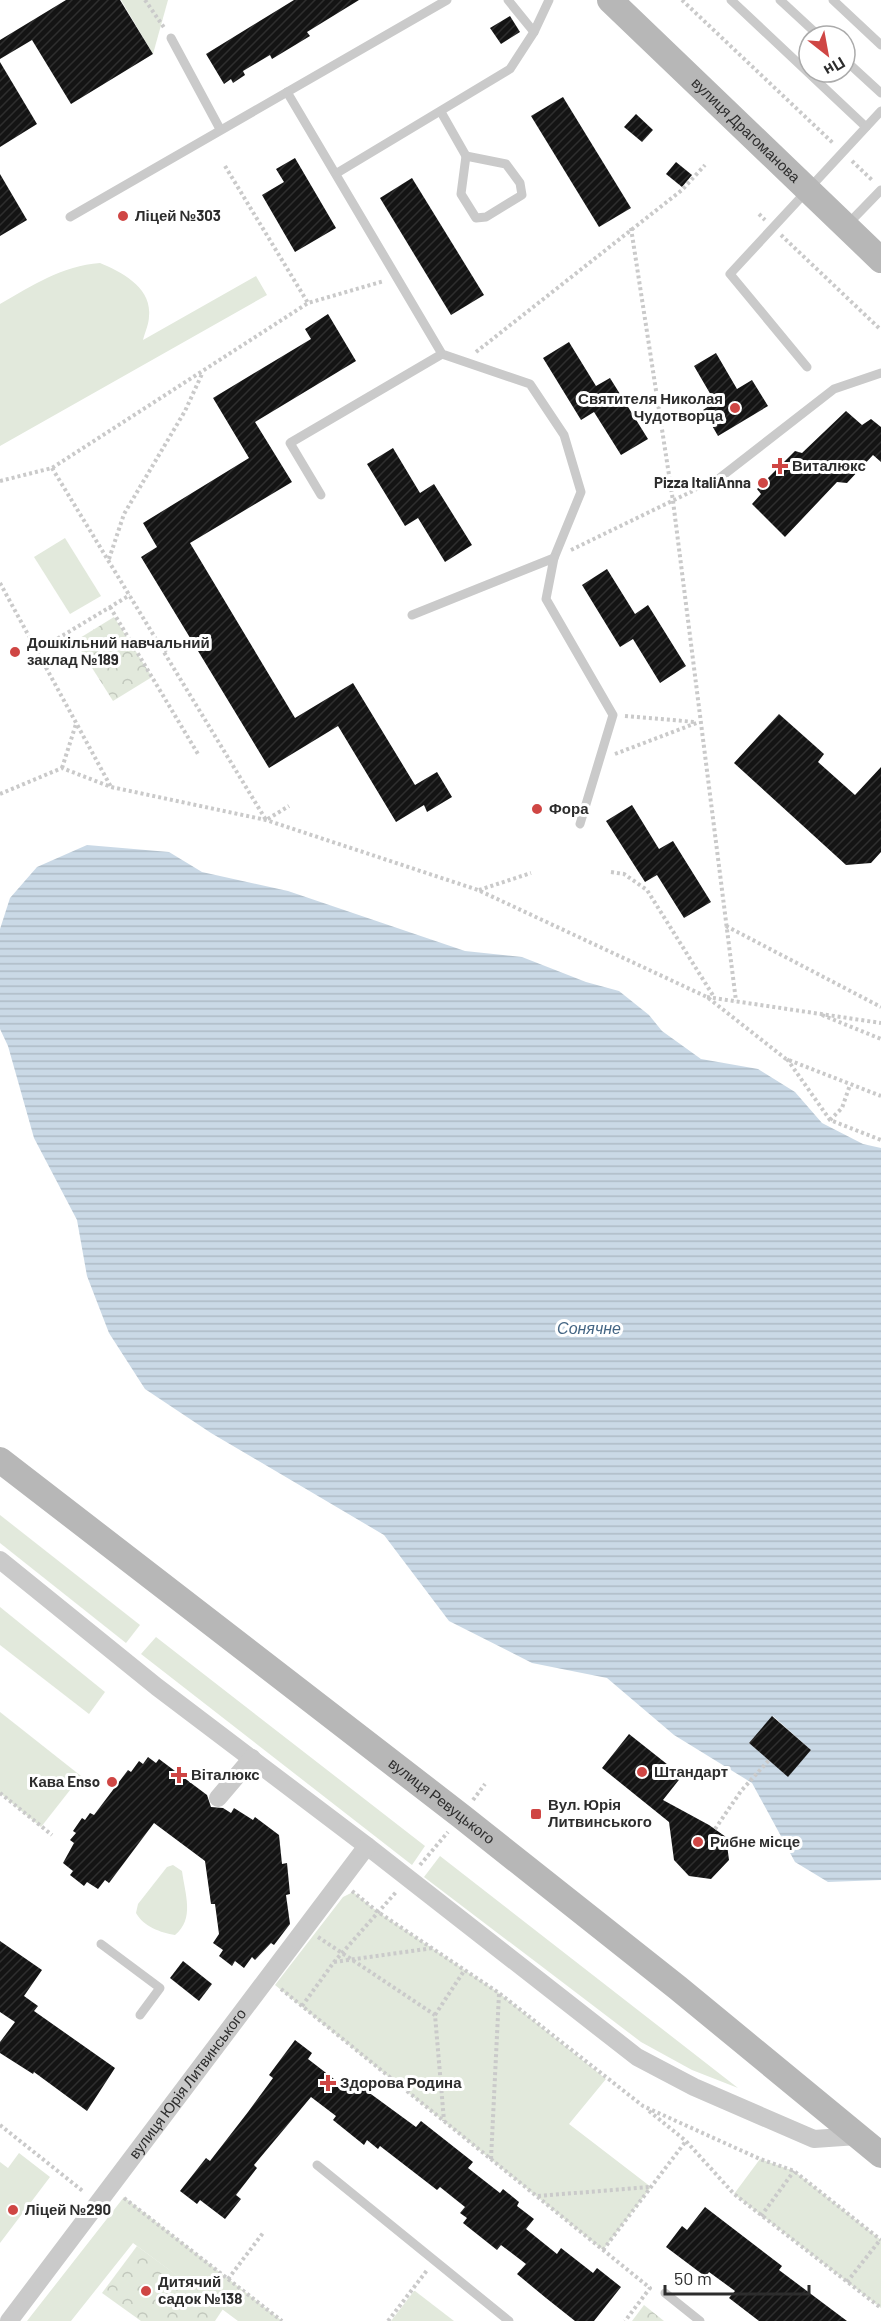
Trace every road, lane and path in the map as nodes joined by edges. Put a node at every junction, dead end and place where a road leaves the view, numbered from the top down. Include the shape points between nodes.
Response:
1 (145, 0) edge
2 (447, 0) edge
3 (508, 0) edge
4 (549, 0) edge
5 (611, 0) edge
6 (682, 0) edge
7 (730, 0) edge
8 (780, 0) edge
9 (833, 0) edge
10 (806, 24) edge
11 (534, 32) junction
12 (171, 38) joint
13 (881, 45) edge
14 (857, 71) edge
15 (287, 92) junction
16 (881, 93) edge
17 (881, 111) edge
18 (441, 112) junction
19 (866, 127) junction
20 (220, 129) junction
21 (838, 148) dead end
22 (466, 156) junction
23 (846, 156) dead end
24 (705, 165) dead end
25 (225, 166) dead end
26 (337, 173) junction
27 (807, 189) junction
28 (881, 189) edge
29 (759, 214) dead end
30 (70, 217) dead end
31 (767, 222) dead end
32 (846, 226) junction
33 (631, 228) junction
34 (775, 229) dead end
35 (881, 260) edge
36 (396, 278) junction
37 (308, 303) junction
38 (881, 330) edge
39 (442, 354) junction
40 (466, 360) junction
41 (807, 367) dead end
42 (202, 373) junction
43 (881, 373) edge
44 (52, 468) junction
45 (717, 480) joint
46 (0, 481) edge
47 (321, 495) dead end
48 (673, 501) junction
49 (554, 558) junction
50 (109, 559) junction
51 (0, 583) edge
52 (129, 595) junction
53 (110, 607) junction
54 (412, 615) dead end
55 (178, 643) dead end
56 (37, 651) junction
57 (164, 651) junction
58 (613, 715) junction
59 (699, 722) junction
60 (77, 723) junction
61 (198, 754) dead end
62 (600, 759) junction
63 (62, 768) junction
64 (111, 787) junction
65 (0, 794) edge
66 (289, 806) dead end
67 (266, 820) junction
68 (580, 824) dead end
69 (611, 872) dead end
70 (531, 873) dead end
71 (478, 890) junction
72 (726, 926) junction
73 (707, 997) junction
74 (714, 998) junction
75 (736, 1001) junction
76 (881, 1007) edge
77 (816, 1013) junction
78 (881, 1023) edge
79 (881, 1039) edge
80 (786, 1059) junction
81 (850, 1085) junction
82 (881, 1096) edge
83 (830, 1120) junction
84 (881, 1140) edge
85 (0, 1448) edge
86 (10, 1467) edge
87 (0, 1560) edge
88 (252, 1758) junction
89 (769, 1760) dead end
90 (485, 1784) dead end
91 (0, 1793) edge
92 (218, 1798) dead end
93 (460, 1816) junction
94 (715, 1829) dead end
95 (52, 1835) dead end
96 (367, 1845) junction
97 (409, 1879) junction
98 (353, 1892) dead end
99 (378, 1912) junction
100 (315, 1935) dead end
101 (101, 1944) dead end
102 (433, 1948) junction
103 (342, 1955) junction
104 (352, 1961) junction
105 (334, 1962) junction
106 (464, 1971) junction
107 (275, 1985) dead end
108 (499, 1993) junction
109 (302, 2006) junction
110 (435, 2014) junction
111 (140, 2015) dead end
112 (643, 2106) junction
113 (444, 2121) junction
114 (0, 2125) edge
115 (857, 2136) junction
116 (686, 2141) junction
117 (881, 2155) edge
118 (491, 2159) junction
119 (317, 2164) dead end
120 (794, 2171) junction
121 (651, 2187) junction
122 (90, 2196) dead end
123 (537, 2196) junction
124 (124, 2197) dead end
125 (762, 2216) junction
126 (263, 2233) dead end
127 (881, 2240) edge
128 (603, 2250) junction
129 (435, 2259) junction
130 (228, 2279) junction
131 (847, 2282) junction
132 (665, 2293) dead end
133 (881, 2308) edge
134 (9, 2321) edge
135 (282, 2321) edge
136 (388, 2321) edge
137 (509, 2321) edge
138 (625, 2321) edge
139 (700, 2321) edge

1 - 12 path
2 - 15 lane
3 - 11 lane
4 - 11 lane
5 - 27 street, вулиця Драгоманова
6 - 21 path
7 - 19 lane
8 - 10 lane
9 - 13 lane
11 - 18 lane via 510,69
12 - 20 lane
14 - 16 lane
15 - 20 lane
15 - 26 lane
17 - 19 lane
18 - 22 lane
18 - 26 lane
19 - 27 lane
20 - 30 lane
22 - 22 lane via 461,194 476,218 486,217 522,195 520,183 506,164
23 - 28 path
24 - 33 path via 682,190
25 - 37 path
26 - 36 lane
27 - 32 street, вулиця Драгоманова
27 - 41 lane via 730,274
28 - 32 lane
29 - 31 path
32 - 35 street, вулиця Драгоманова
33 - 40 path
33 - 48 path
34 - 38 path
36 - 37 path
36 - 39 lane
37 - 42 path
39 - 40 lane
39 - 47 lane via 290,443
40 - 49 lane via 530,384 564,435 582,492
42 - 44 path
42 - 50 path via 124,514
43 - 45 lane via 834,388
44 - 46 path
44 - 50 path
45 - 48 path
48 - 49 path
48 - 59 path
49 - 54 lane
49 - 58 lane via 546,599
50 - 52 path
51 - 56 path
52 - 53 path
52 - 57 path
53 - 56 path
53 - 61 path
55 - 57 path
56 - 60 path
57 - 67 path
58 - 59 path
58 - 62 lane
59 - 62 path
59 - 72 path
60 - 63 path
60 - 64 path
62 - 68 lane
63 - 64 path
63 - 65 path
64 - 67 path
66 - 67 path
67 - 71 path
69 - 74 path via 624,874 647,890
70 - 71 path
71 - 73 path
72 - 75 path
72 - 76 path
73 - 74 path
73 - 80 path
74 - 75 path
75 - 77 path
77 - 78 path
77 - 79 path
80 - 81 path
80 - 83 path
81 - 82 path
81 - 83 path via 842,1108
83 - 84 path
85 - 86 street, вулиця Ревуцького
86 - 93 street, вулиця Ревуцького
87 - 88 street
88 - 92 street
88 - 96 street
89 - 94 path
90 - 93 path
91 - 95 path
93 - 97 path
93 - 115 street, вулиця Ревуцького
96 - 97 street
96 - 134 street, вулиця Юрія Литвинського
97 - 99 path
97 - 115 street via 637,2057 694,2087 814,2139
98 - 99 path
99 - 102 path
99 - 103 path
100 - 103 path
101 - 111 lane via 160,1988
102 - 104 path
102 - 106 path
103 - 104 path
103 - 105 path
104 - 105 path
104 - 110 path
105 - 109 path
106 - 108 path
106 - 110 path
107 - 109 path
108 - 112 path
108 - 118 path
109 - 113 path
110 - 113 path
112 - 116 path
112 - 120 path via 760,2160
113 - 118 path
114 - 122 path
115 - 117 street, вулиця Ревуцького
116 - 121 path
116 - 125 path via 734,2194
118 - 123 path
119 - 129 lane
120 - 125 path
120 - 127 path
121 - 123 path
121 - 128 path
123 - 128 path
124 - 130 path
125 - 131 path
126 - 130 path
127 - 131 path
128 - 138 path via 650,2288
129 - 136 path
129 - 137 lane
130 - 135 path
131 - 133 path
132 - 139 lane

